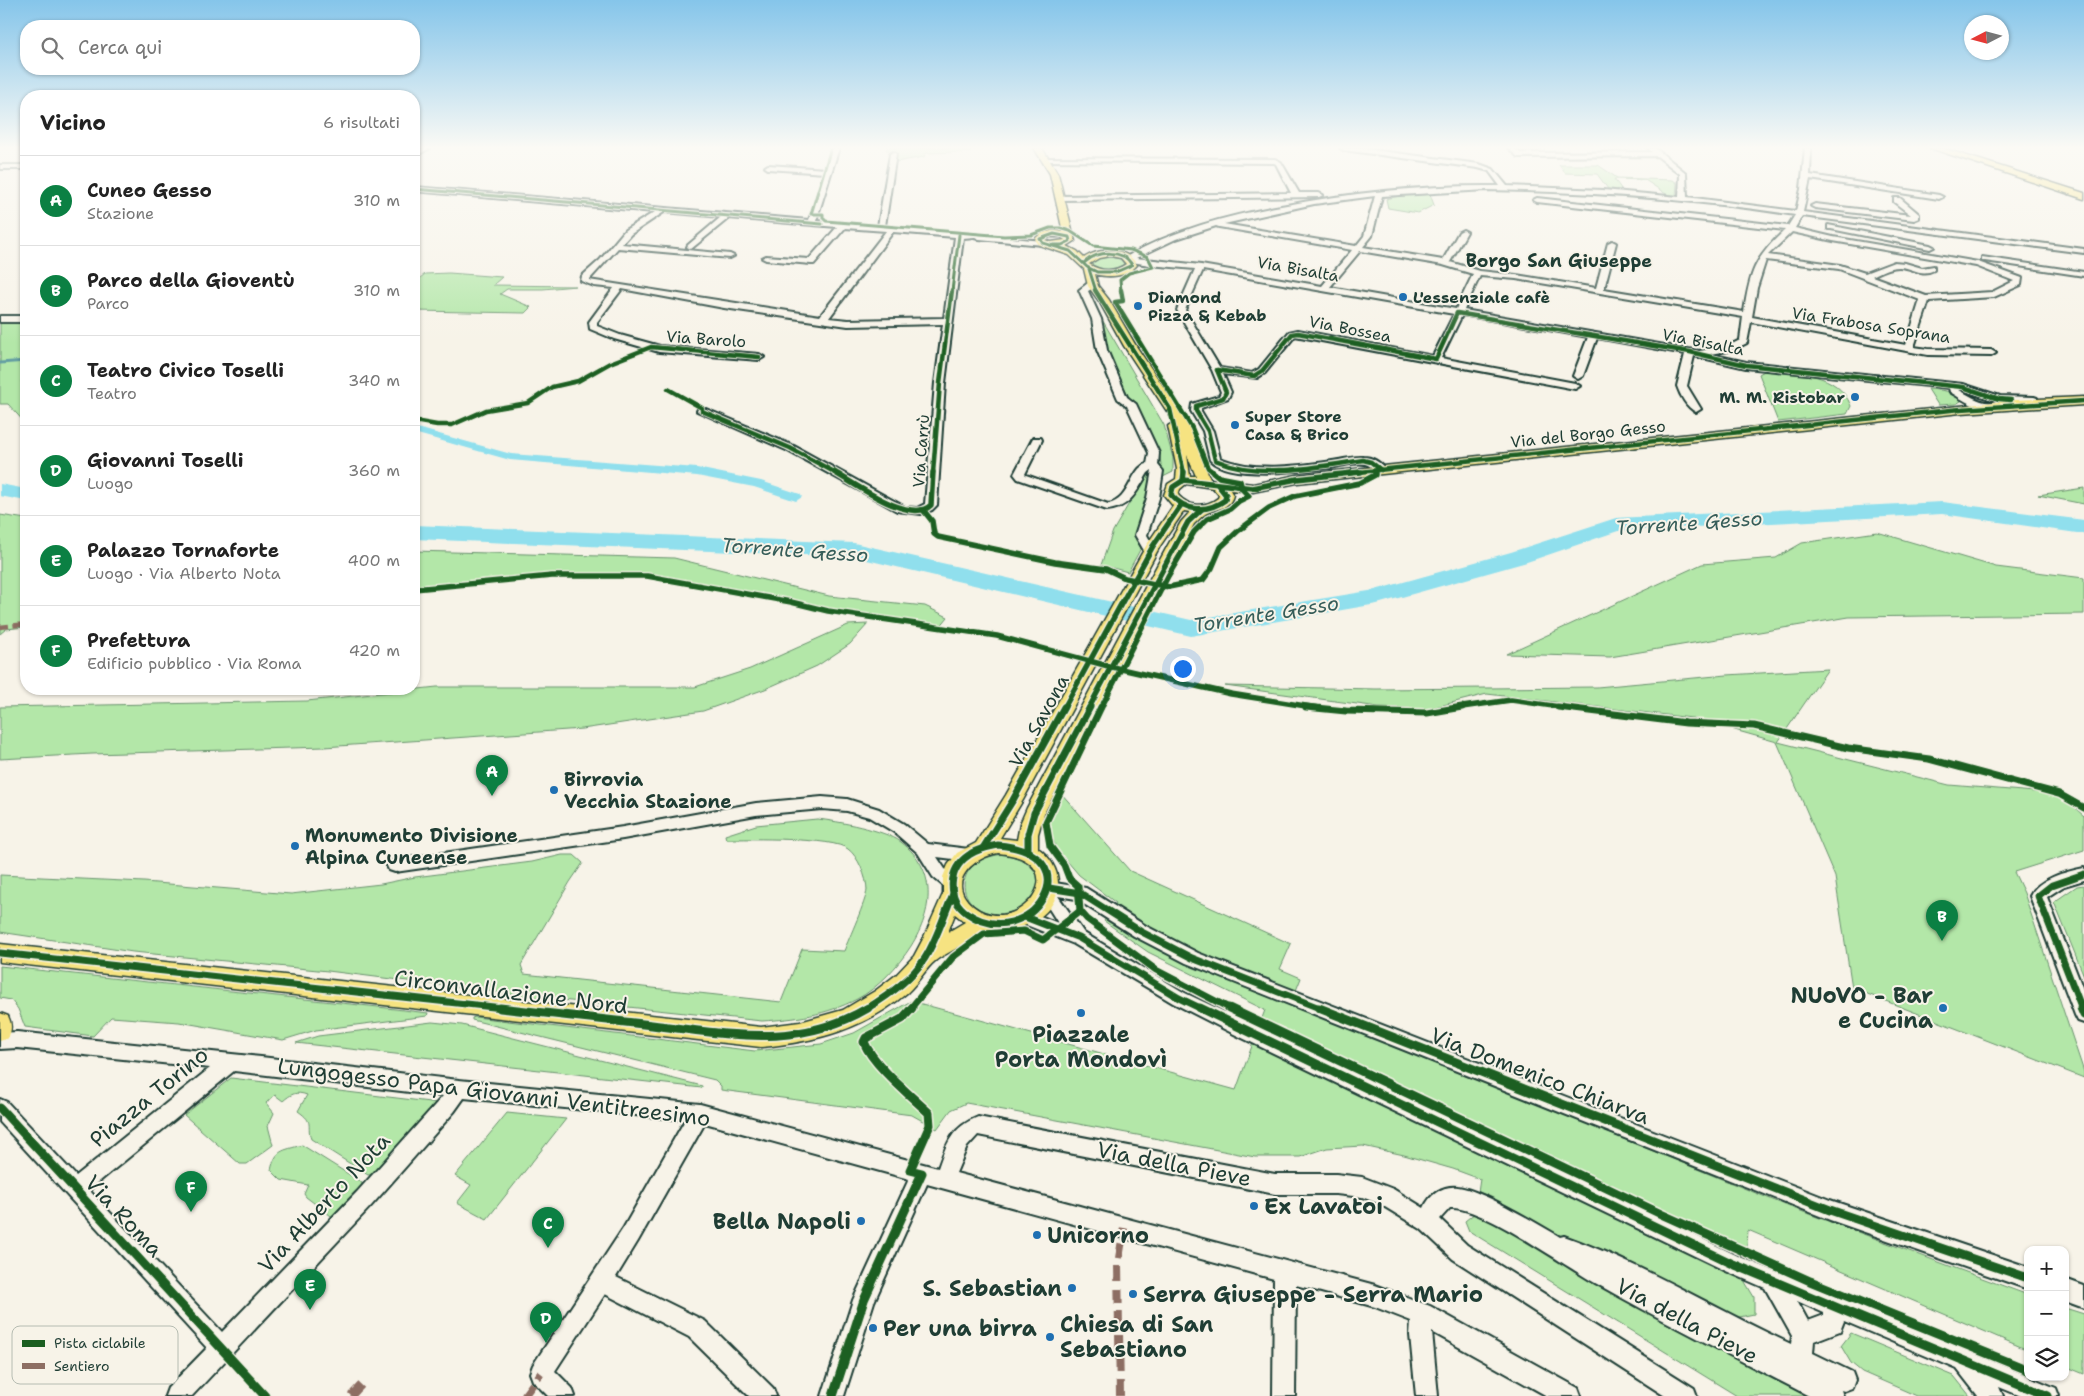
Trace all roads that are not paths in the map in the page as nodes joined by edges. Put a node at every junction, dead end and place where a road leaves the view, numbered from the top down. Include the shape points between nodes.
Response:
1 (658, 213) edge
2 (697, 213) edge
3 (816, 213) edge
4 (883, 213) edge
5 (1261, 213) edge
6 (1373, 213) edge
7 (1656, 213) edge
8 (1787, 213) edge
9 (1875, 213) edge
10 (1913, 213) edge
11 (1063, 215) joint
12 (1797, 215) junction
13 (727, 216) junction
14 (811, 223) junction
15 (1215, 224) junction
16 (843, 226) junction
17 (881, 228) junction
18 (890, 229) junction
19 (1789, 230) junction
20 (1463, 232) dead end
21 (959, 235) junction
22 (1069, 239) junction
23 (1047, 240) junction
24 (1612, 243) dead end
25 (617, 246) junction
26 (691, 247) dead end
27 (1357, 248) junction
28 (1140, 252) junction
29 (2084, 252) edge
30 (1108, 254) junction
31 (730, 256) dead end
32 (1763, 257) junction
33 (766, 258) dead end
34 (1445, 263) junction
35 (1128, 264) junction
36 (1087, 266) junction
37 (1201, 267) junction
38 (1931, 268) dead end
39 (1477, 274) junction
40 (2084, 274) edge
41 (1864, 277) junction
42 (620, 286) junction
43 (1093, 286) junction
44 (1324, 289) junction
45 (1600, 290) junction
46 (1925, 299) junction
47 (1104, 300) junction
48 (1457, 313) junction
49 (1747, 317) junction
50 (0, 319) edge
51 (20, 319) edge
52 (822, 319) junction
53 (949, 321) junction
54 (1593, 336) junction
55 (1909, 349) junction
56 (1690, 352) junction
57 (1991, 353) dead end
58 (759, 357) dead end
59 (1436, 359) junction
60 (1217, 370) junction
61 (1945, 386) junction
62 (1993, 401) junction
63 (2084, 401) edge
64 (1966, 405) junction
65 (1170, 408) junction
66 (1696, 409) dead end
67 (702, 411) dead end
68 (1036, 440) dead end
69 (1152, 467) junction
70 (1381, 470) junction
71 (1204, 480) junction
72 (1184, 481) junction
73 (1218, 485) junction
74 (1248, 488) junction
75 (1225, 500) junction
76 (1181, 505) junction
77 (1202, 509) junction
78 (1150, 551) junction
79 (924, 849) junction
80 (976, 852) junction
81 (1028, 852) junction
82 (394, 866) dead end
83 (2084, 874) edge
84 (952, 889) junction
85 (1048, 891) junction
86 (1025, 917) junction
87 (991, 922) junction
88 (1079, 938) junction
89 (0, 953) edge
90 (927, 955) junction
91 (2084, 1015) edge
92 (0, 1023) edge
93 (0, 1031) edge
94 (0, 1041) edge
95 (230, 1062) junction
96 (459, 1089) junction
97 (0, 1108) edge
98 (700, 1113) junction
99 (922, 1173) junction
100 (944, 1179) junction
101 (74, 1188) junction
102 (1428, 1222) junction
103 (1545, 1240) junction
104 (1285, 1271) junction
105 (2024, 1277) edge
106 (602, 1281) junction
107 (1773, 1281) junction
108 (2068, 1291) edge
109 (2084, 1297) edge
110 (1837, 1308) junction
111 (1422, 1314) junction
112 (1803, 1334) junction
113 (222, 1348) junction
114 (1801, 1359) junction
115 (1965, 1362) junction
116 (1838, 1388) edge
117 (176, 1396) edge
118 (564, 1396) edge
119 (765, 1396) edge
120 (833, 1396) edge
121 (1284, 1396) edge
122 (1427, 1396) edge
123 (1570, 1396) edge
124 (1686, 1396) edge
125 (1992, 1396) edge
126 (2048, 1396) edge

1 - 25 street, Via Barolo via 628,232
2 - 13 street
3 - 14 street
4 - 17 street
5 - 15 street
6 - 27 street via 1368,236
7 - 19 street
8 - 12 street
9 - 10 street via 1914,218
11 - 22 main road
11 - 23 main road
12 - 19 street
12 - 29 street
12 - 40 street via 1985,259
13 - 14 street
13 - 26 street
14 - 16 street
15 - 27 street, Via Frabosa Soprana
15 - 28 street
16 - 17 street
16 - 33 street via 811,262
17 - 18 street
18 - 21 street
18 - 52 street
19 - 32 street
19 - 46 street via 1978,264 2018,280 2018,283 1994,294
20 - 34 street
21 - 23 street
21 - 53 street, Via Carrù
22 - 23 main road via 1062,235
22 - 30 main road via 1081,247
23 - 36 main road via 1073,253
24 - 45 street
25 - 31 street
25 - 42 street, Via Barolo via 585,278 588,282
27 - 34 street, Via Frabosa Soprana
27 - 44 street
28 - 30 street
28 - 35 street
30 - 35 main road
30 - 36 main road via 1089,258
32 - 41 street via 1840,267
32 - 49 street
34 - 39 street, Via Frabosa Soprana
35 - 36 main road via 1101,272
35 - 37 street, Via Bisalta
35 - 47 main road via 1107,280
36 - 43 main road
37 - 44 street, Via Bisalta
37 - 60 street via 1181,310
38 - 41 street via 1922,271 1904,265 1888,266
39 - 45 street, Via Frabosa Soprana
39 - 48 street
41 - 46 street
42 - 52 street, Via Barolo
42 - 58 street, Via Barolo via 593,322 593,327 618,338 659,349
43 - 47 main road
43 - 69 street via 1083,290 1091,305 1102,350 1123,399 1131,404 1150,443 1154,454
44 - 48 street, Via Bisalta
45 - 49 street, Via Frabosa Soprana
46 - 55 street
47 - 65 main road
48 - 54 street, Via Bisalta
48 - 59 street
49 - 55 street, Via Frabosa Soprana
49 - 56 street via 1744,341 1714,352
50 - 51 street
52 - 53 street, Via Barolo via 848,323
53 - 67 street, Via Carrù via 940,383 931,505 924,511 901,509 790,448
54 - 56 street, Via Bisalta
54 - 59 street, Via Bossea via 1577,381
55 - 57 street, Via Frabosa Soprana
56 - 61 street, Via Bisalta via 1746,365
56 - 66 street via 1681,382 1682,392
59 - 60 street, Via Bossea via 1298,333 1292,334 1262,371 1254,376
60 - 70 street via 1226,392 1223,398 1196,406 1196,411 1208,431 1216,460 1224,465 1282,468 1363,460
61 - 62 street, Via Bisalta via 1972,389
61 - 64 street, Via Bisalta
62 - 63 main road, Via del Borgo Gesso
62 - 64 main road, Via del Borgo Gesso
64 - 70 main road, Via del Borgo Gesso
65 - 71 main road via 1186,432
65 - 72 main road
68 - 69 street via 1019,474 1022,478 1107,507 1122,505 1147,467
69 - 78 street via 1158,472 1141,535
70 - 74 main road, Via del Borgo Gesso
71 - 72 main road
71 - 73 main road, Via del Borgo Gesso
72 - 76 main road via 1172,489 1171,495
73 - 74 main road, Via del Borgo Gesso
73 - 75 main road via 1226,495
74 - 75 main road, Via del Borgo Gesso
75 - 77 main road, Via del Borgo Gesso via 1220,505
76 - 77 main road
76 - 78 main road, Via Savona
77 - 81 main road, Via Savona via 1188,522 1037,808 1029,825
78 - 80 main road, Via Savona via 1013,800
79 - 80 street
79 - 82 street via 874,813 822,803 756,809 623,833
79 - 84 street
80 - 81 main road via 998,845 1014,846
80 - 84 main road via 954,873
81 - 85 main road via 1045,867 1049,877
83 - 91 street via 2041,890 2038,896
84 - 87 main road via 958,904 967,912
84 - 90 main road, Circonvallazione Nord
85 - 86 main road via 1043,902
85 - 88 street
85 - 105 street, Via Domenico Chiarva via 1080,894 1140,931 1211,965 1830,1210
86 - 87 main road
86 - 88 street
87 - 90 main road, Circonvallazione Nord via 969,930
88 - 107 street via 1179,998
89 - 90 main road, Circonvallazione Nord via 760,1037 814,1030 844,1022 880,1003
92 - 93 main road
94 - 95 street, Lungogesso Papa Giovanni Ventitreesimo via 17,1040
95 - 96 street, Lungogesso Papa Giovanni Ventitreesimo
95 - 101 street, Piazza Torino
96 - 98 street, Lungogesso Papa Giovanni Ventitreesimo
96 - 113 street, Via Alberto Nota via 364,1199
97 - 101 street, Via Roma
98 - 99 street, Lungogesso Papa Giovanni Ventitreesimo
98 - 106 street
99 - 100 street, Lungogesso Papa Giovanni Ventitreesimo
99 - 120 street via 864,1300
100 - 102 street, Via della Pieve via 963,1136 972,1127 984,1127 1275,1184 1362,1187 1386,1196
100 - 104 street, Lungogesso Papa Giovanni Ventitreesimo
101 - 113 street, Via Roma
102 - 103 street, Via della Pieve via 1434,1209 1445,1198 1459,1197
102 - 124 street, Via della Pieve via 1460,1252
103 - 114 street, Via della Pieve via 1594,1256 1716,1320
103 - 116 street, Via della Pieve via 1603,1276
104 - 111 street, Lungogesso Papa Giovanni Ventitreesimo via 1375,1296
104 - 121 street
106 - 118 street via 541,1373
106 - 119 street via 697,1329
107 - 110 street
107 - 112 street
108 - 109 street
110 - 112 street via 1832,1323
110 - 115 street
111 - 122 street
111 - 123 street, Lungogesso Papa Giovanni Ventitreesimo
112 - 114 street
113 - 117 street, Via Alberto Nota
114 - 116 street, Via della Pieve
115 - 125 street
115 - 126 street

